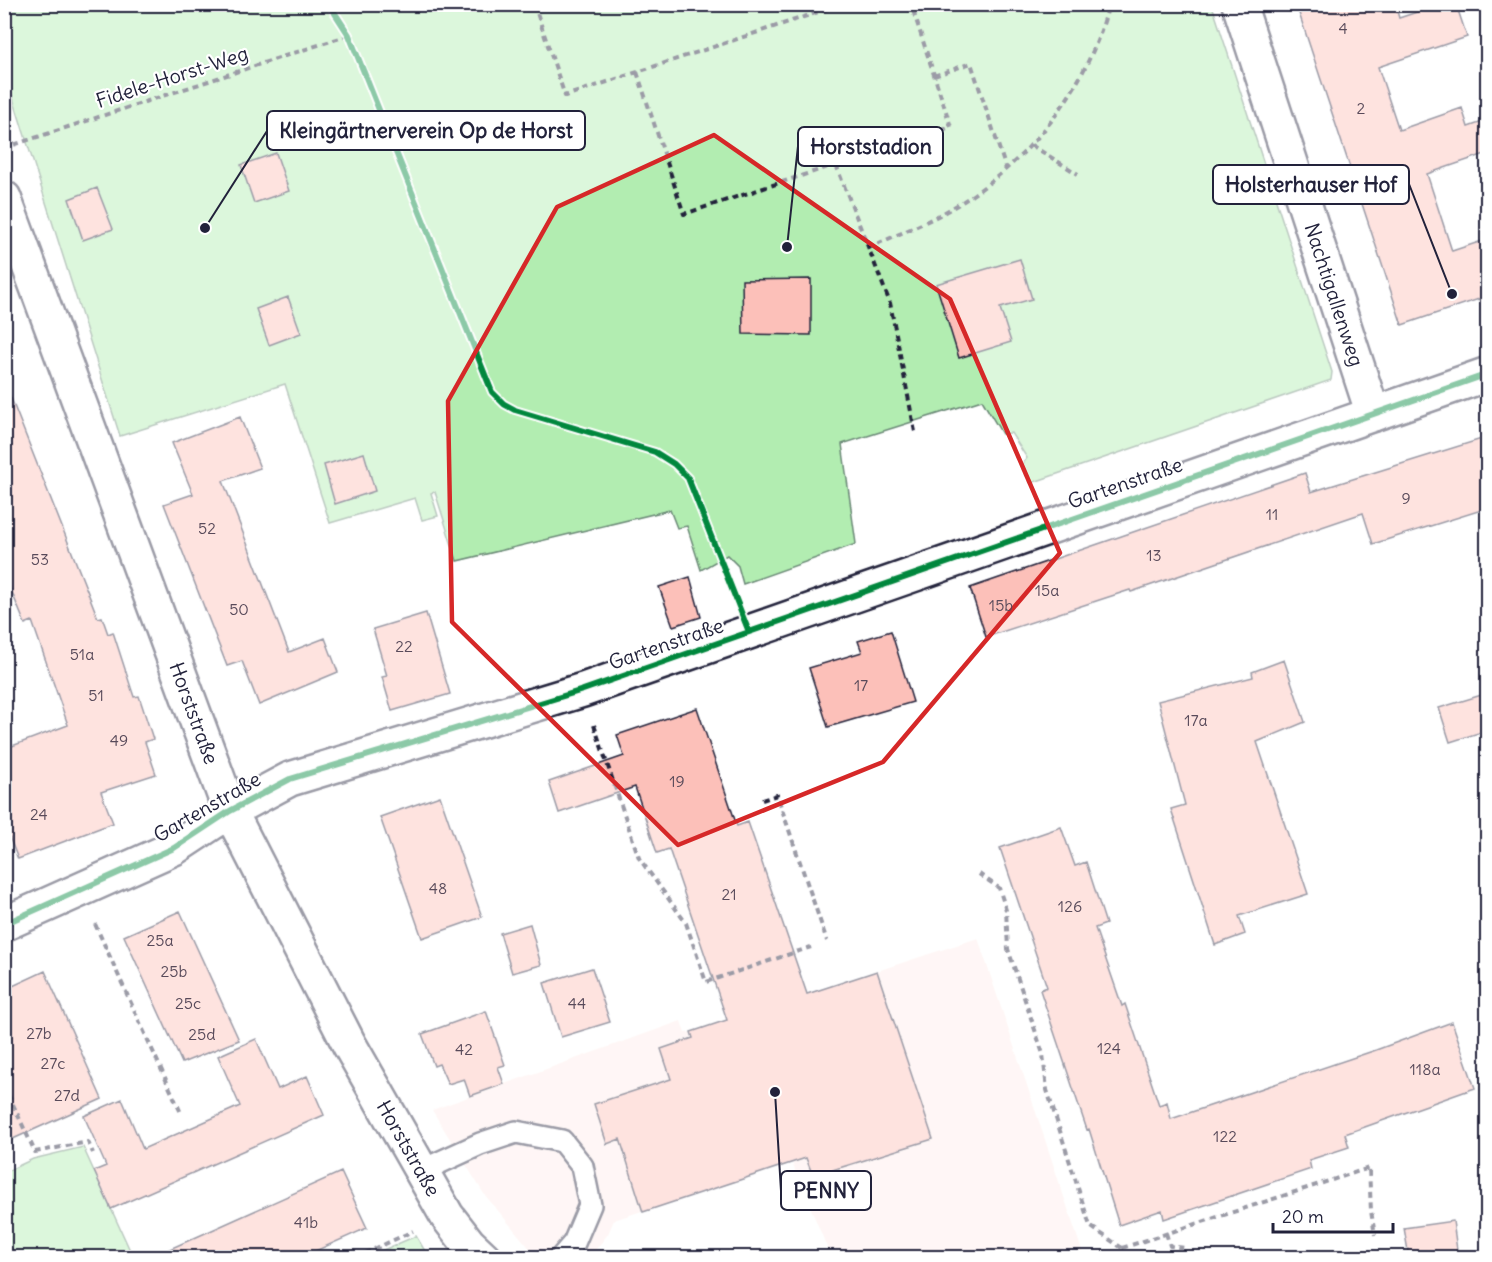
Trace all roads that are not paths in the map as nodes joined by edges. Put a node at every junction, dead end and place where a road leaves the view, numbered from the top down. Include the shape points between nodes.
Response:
1 (1239, 4) edge
2 (4, 198) edge
3 (1488, 374) edge
4 (1373, 414) junction
5 (230, 811) junction
6 (4, 924) edge
7 (421, 1171) junction
8 (484, 1257) edge
9 (561, 1257) edge

1 - 4 street, Nachtigallenweg
2 - 5 street, Horststraße
3 - 4 street, Gartenstraße
4 - 5 street, Gartenstraße via 583,690 290,779
5 - 6 street, Gartenstraße via 174,848
5 - 7 street, Horststraße via 349,1044
7 - 8 street, Horststraße via 447,1216
7 - 9 lane via 516,1132 562,1142 582,1166 590,1205 574,1243

